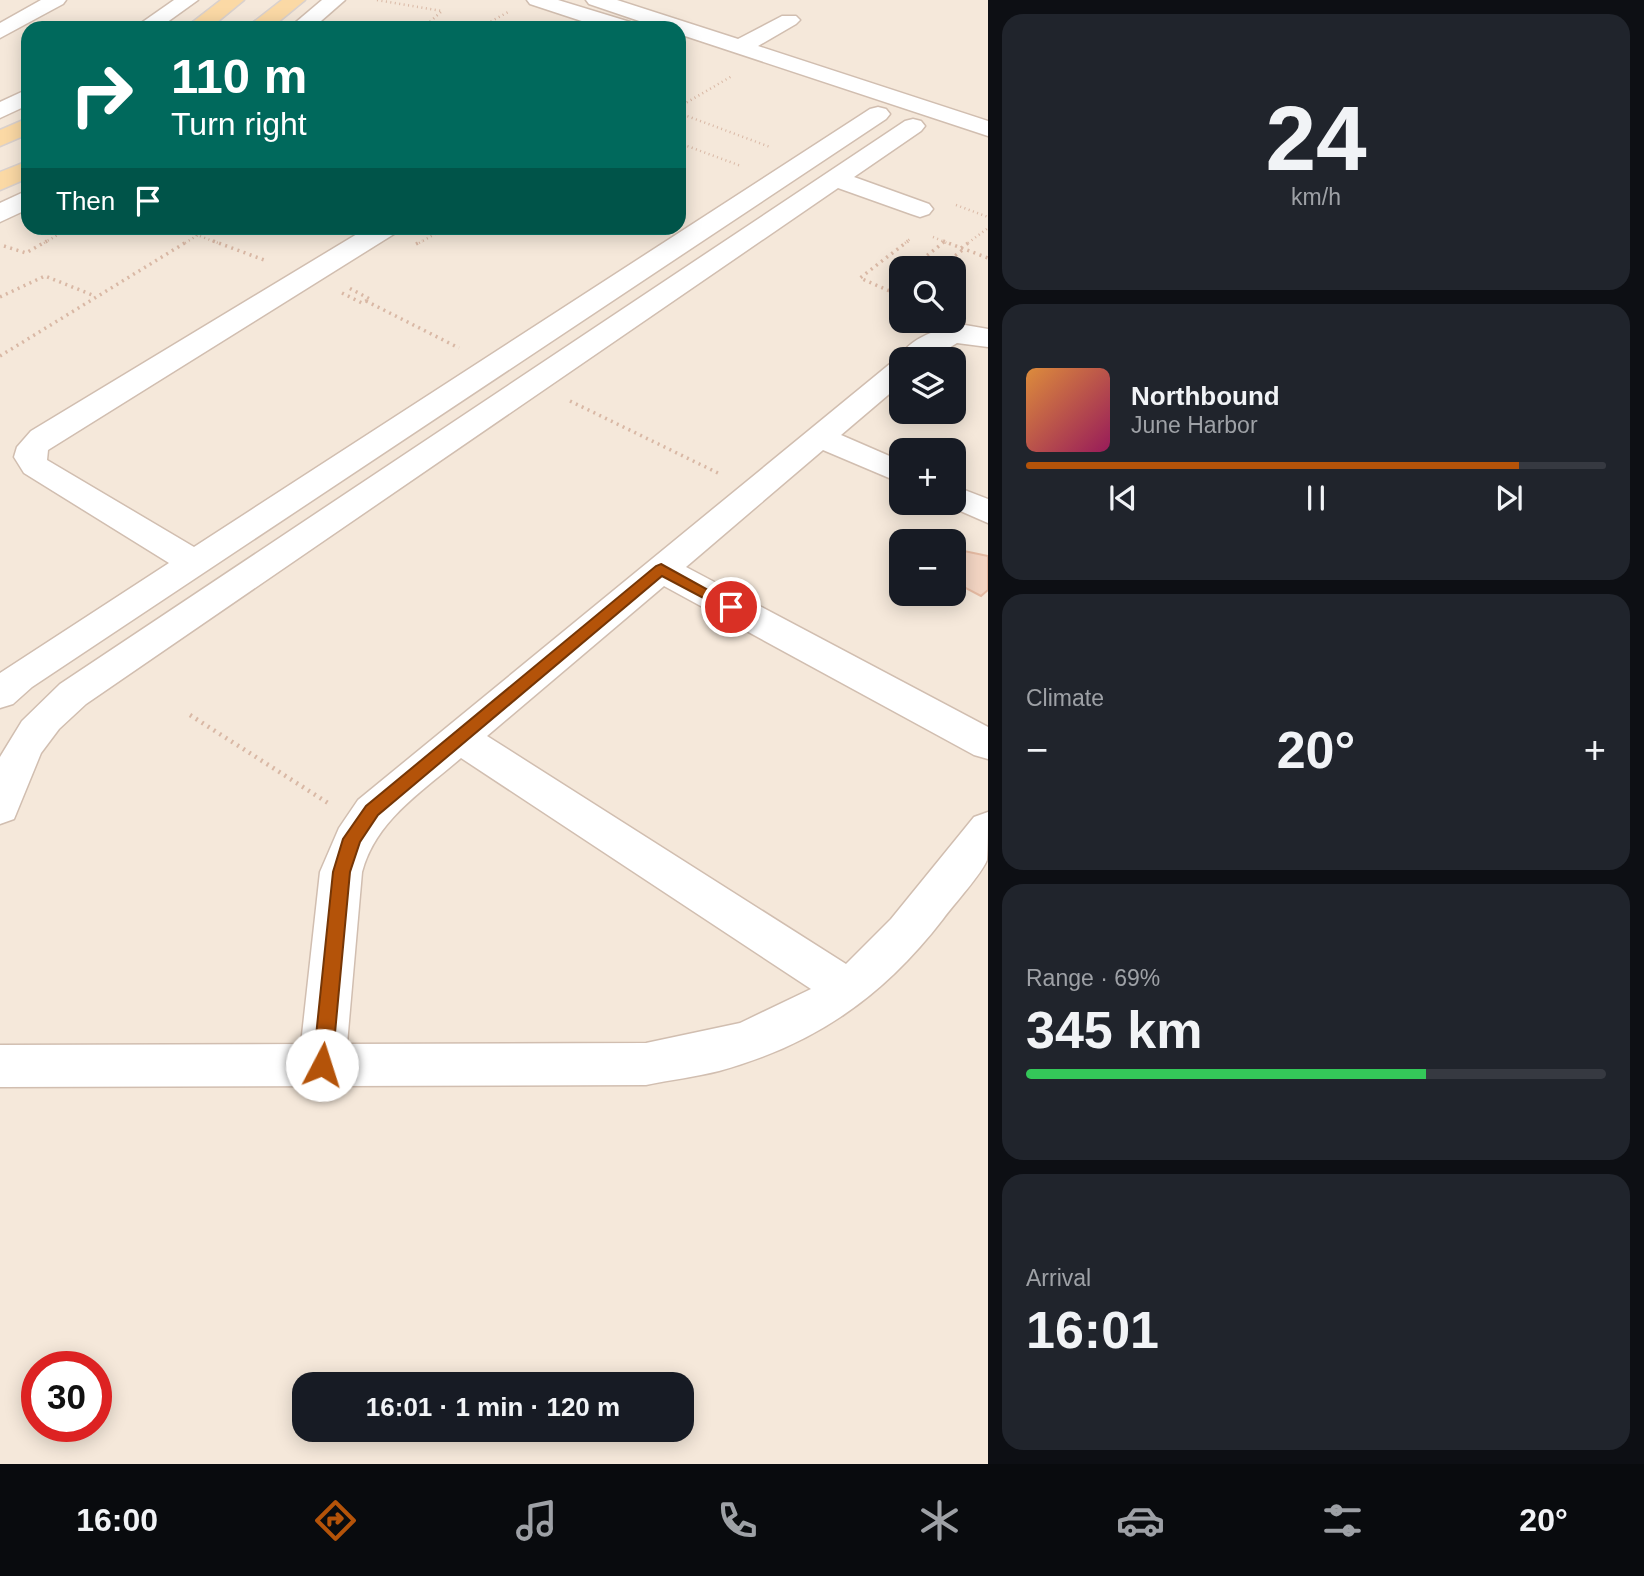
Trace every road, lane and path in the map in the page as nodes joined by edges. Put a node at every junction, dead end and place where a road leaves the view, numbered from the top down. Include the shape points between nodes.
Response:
1 (56, 0) edge
2 (188, 0) edge
3 (234, 0) edge
4 (377, 0) edge
5 (293, 2) edge
6 (614, 2) edge
7 (528, 3) edge
8 (330, 4) edge
9 (789, 20) dead end
10 (156, 21) edge
11 (206, 21) edge
12 (267, 21) edge
13 (309, 21) edge
14 (431, 21) edge
15 (493, 21) edge
16 (598, 21) edge
17 (658, 21) edge
18 (0, 32) edge
19 (686, 33) edge
20 (686, 48) edge
21 (745, 59) junction
22 (21, 100) edge
23 (686, 102) edge
24 (0, 111) edge
25 (878, 114) junction
26 (686, 116) edge
27 (913, 126) junction
28 (21, 128) edge
29 (988, 129) edge
30 (0, 139) edge
31 (686, 146) edge
32 (988, 152) edge
33 (807, 161) junction
34 (21, 172) edge
35 (836, 178) junction
36 (778, 180) junction
37 (0, 183) edge
38 (21, 202) edge
39 (0, 214) edge
40 (686, 216) edge
41 (920, 221) joint
42 (710, 225) junction
43 (988, 228) edge
44 (56, 235) edge
45 (196, 235) edge
46 (201, 235) edge
47 (373, 235) edge
48 (945, 241) dead end
49 (0, 244) edge
50 (926, 256) edge
51 (954, 256) edge
52 (306, 276) junction
53 (889, 290) edge
54 (96, 297) junction
55 (0, 298) edge
56 (366, 301) dead end
57 (988, 338) edge
58 (929, 347) edge
59 (0, 356) edge
60 (494, 366) junction
61 (889, 379) edge
62 (534, 383) junction
63 (820, 437) junction
64 (889, 468) edge
65 (755, 491) junction
66 (966, 502) edge
67 (284, 505) junction
68 (988, 512) edge
69 (320, 528) junction
70 (195, 563) junction
71 (661, 569) junction
72 (0, 694) edge
73 (190, 715) dead end
74 (460, 738) junction
75 (988, 745) edge
76 (0, 808) edge
77 (361, 824) junction
78 (988, 828) edge
79 (847, 989) junction
80 (322, 1065) junction
81 (0, 1066) edge

1 - 18 street
2 - 10 street
3 - 11 main road
4 - 14 path via 442,11
5 - 8 main road
5 - 12 main road
6 - 17 street
7 - 15 path
7 - 16 street
8 - 13 street
9 - 21 street
19 - 21 street
20 - 21 street
21 - 23 path
21 - 25 street
21 - 29 street
22 - 24 street
25 - 27 street
25 - 33 street
26 - 33 path
27 - 32 street
27 - 35 street
28 - 30 main road
31 - 36 path
33 - 36 street
34 - 37 main road
35 - 41 street
35 - 62 street
36 - 42 street
38 - 39 street
40 - 42 street
41 - 53 path via 860,278
42 - 60 street
43 - 51 path
44 - 49 path via 26,253
45 - 54 path
46 - 52 path
47 - 52 street
48 - 50 path
52 - 70 street via 33,447 30,457 35,466
54 - 55 path via 45,276
54 - 59 path
56 - 60 path
57 - 58 street via 944,336
60 - 67 street
61 - 63 street
62 - 65 path
62 - 69 street
63 - 64 street
63 - 65 street
65 - 71 street
66 - 68 street
67 - 69 street
67 - 70 street
69 - 76 street via 54,709 14,764
70 - 72 street
71 - 74 street
71 - 75 street
73 - 77 path
74 - 77 street
74 - 79 street
77 - 80 street via 341,872
78 - 79 street via 901,937
79 - 80 street via 789,1024 744,1041 646,1064
80 - 81 street

